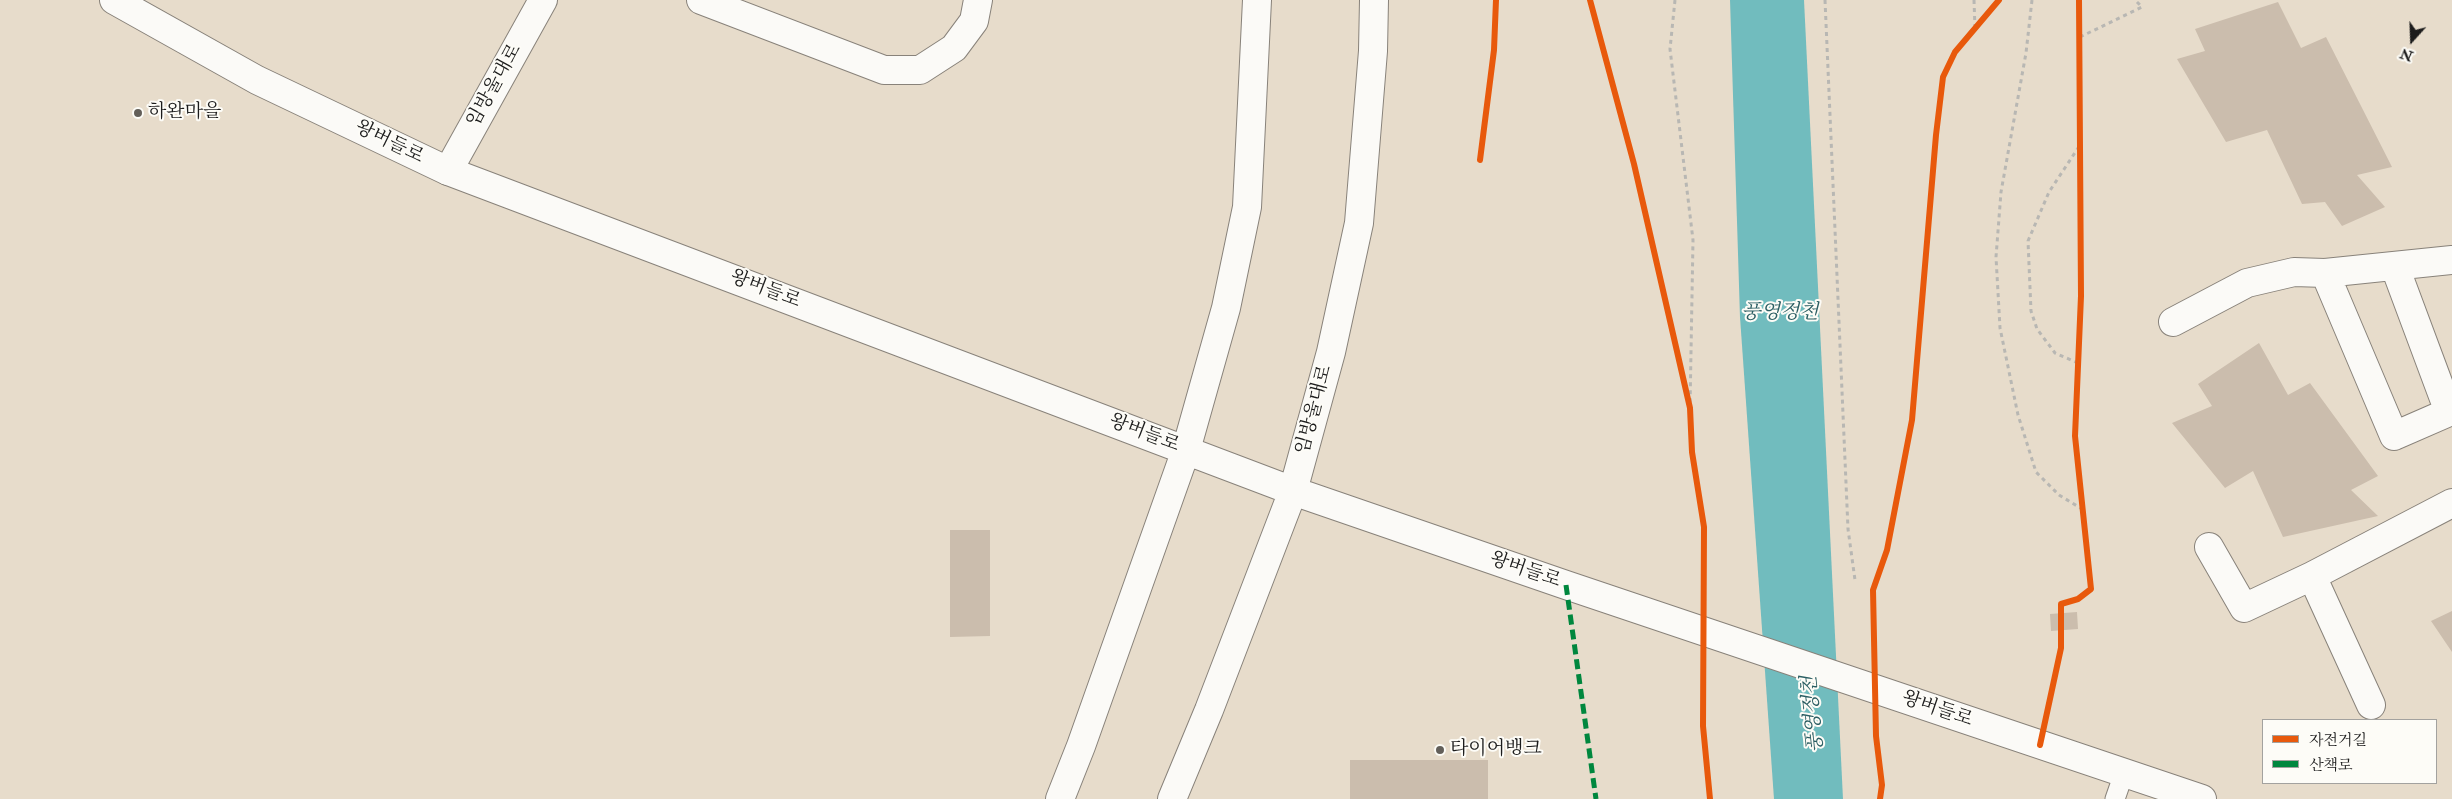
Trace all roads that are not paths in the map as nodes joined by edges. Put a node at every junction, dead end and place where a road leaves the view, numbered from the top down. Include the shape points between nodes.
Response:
1 (114, 0) edge
2 (543, 0) edge
3 (701, 0) edge
4 (978, 0) edge
5 (1257, 0) edge
6 (1374, 0) edge
7 (448, 171) junction
8 (2452, 260) edge
9 (2395, 267) junction
10 (2325, 274) junction
11 (2173, 322) dead end
12 (1186, 450) junction
13 (1293, 491) junction
14 (2452, 503) edge
15 (2209, 547) dead end
16 (2312, 576) junction
17 (2371, 705) dead end
18 (2124, 773) junction
19 (1060, 799) edge
20 (1172, 799) edge
21 (2115, 799) edge
22 (2202, 799) edge

1 - 7 main road, 왕버들로 via 257,80
2 - 7 main road, 임방울대로
3 - 4 main road via 884,70 920,70 954,48 974,21
5 - 12 main road via 1247,207 1226,308
6 - 13 main road, 임방울대로 via 1360,223 1331,352
7 - 12 main road, 왕버들로
8 - 9 main road
9 - 10 main road
9 - 10 main road via 2448,412 2394,436
10 - 11 main road via 2294,272 2247,283
12 - 13 main road, 왕버들로
12 - 19 main road via 1082,746
13 - 18 main road, 왕버들로
13 - 20 main road, 임방울대로 via 1210,710
14 - 16 main road
15 - 16 main road via 2244,608
16 - 17 main road
18 - 21 lane
18 - 22 main road, 왕버들로

